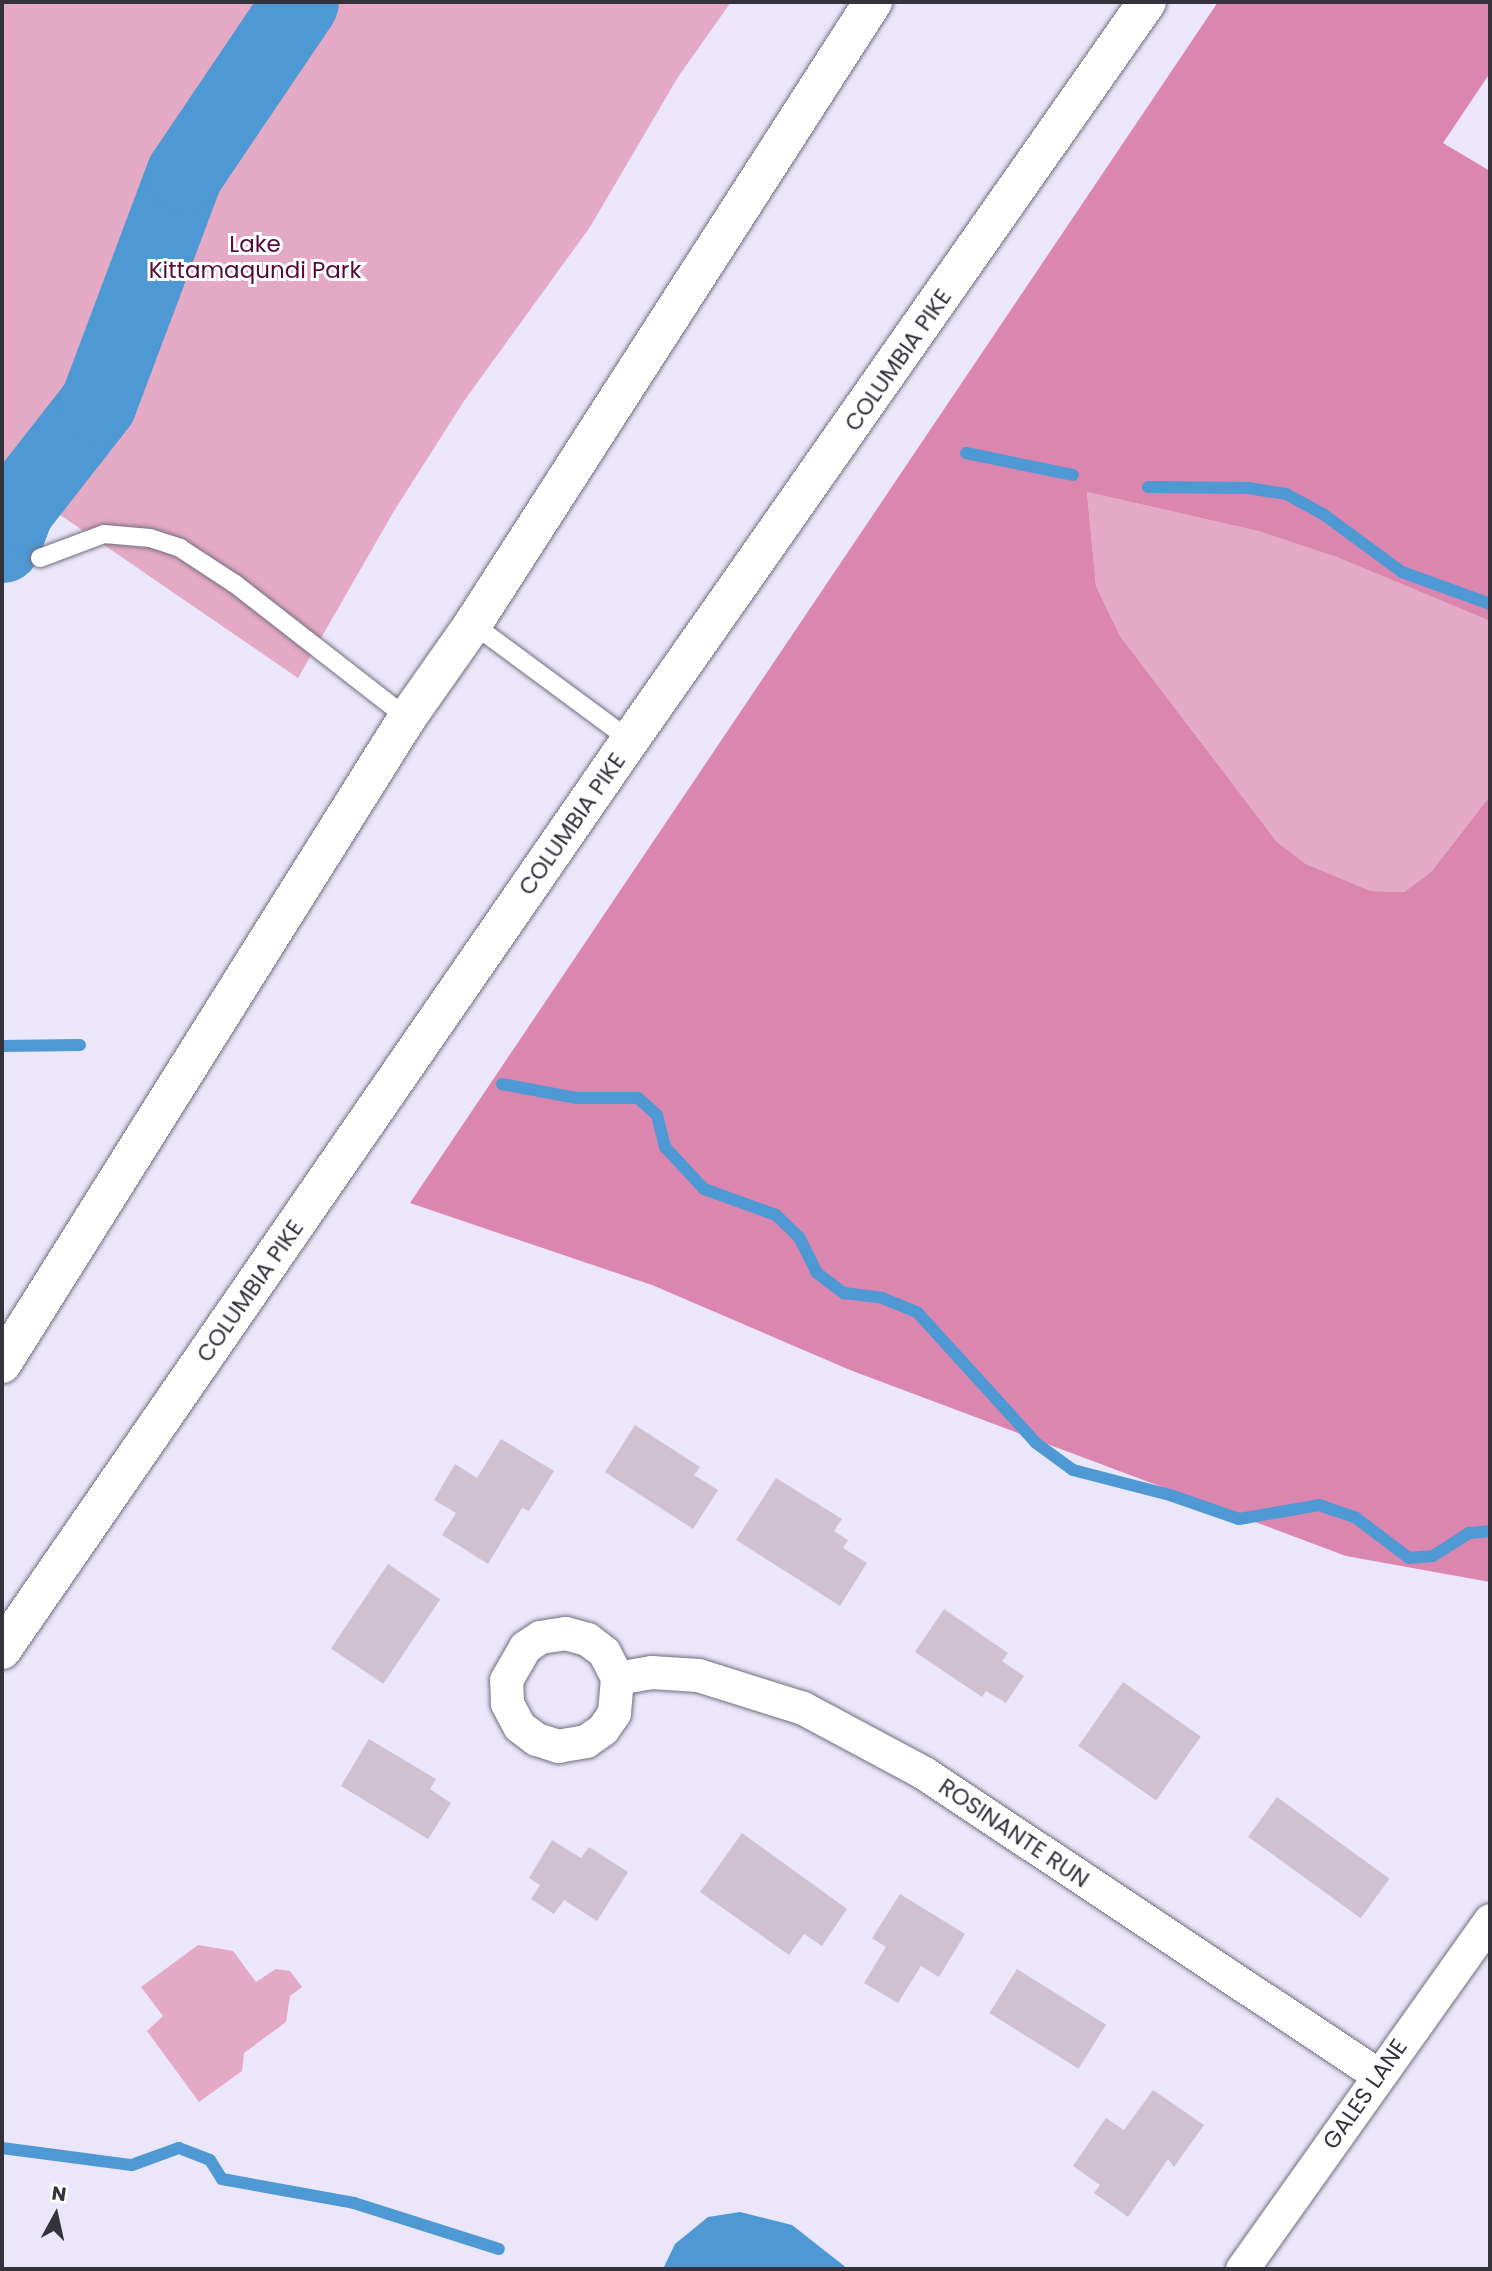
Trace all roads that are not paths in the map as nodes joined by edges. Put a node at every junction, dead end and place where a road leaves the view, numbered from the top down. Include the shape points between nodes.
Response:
1 (873, 2) edge
2 (1147, 2) edge
3 (40, 558) dead end
4 (473, 624) junction
5 (407, 718) junction
6 (630, 740) junction
7 (2, 1364) edge
8 (2, 1650) edge
9 (617, 1678) dead end
10 (1490, 1920) edge
11 (1378, 2075) junction
12 (1242, 2269) edge

1 - 4 highway
2 - 6 highway, COLUMBIA PIKE
3 - 5 lane via 104,534 150,538 180,548 235,584
4 - 5 highway
4 - 6 lane
5 - 7 highway
6 - 8 highway, COLUMBIA PIKE
9 - 11 street, ROSINANTE RUN via 651,1672 698,1675 778,1698 850,1731 924,1773
10 - 11 street, GALES LANE
11 - 12 street, GALES LANE

